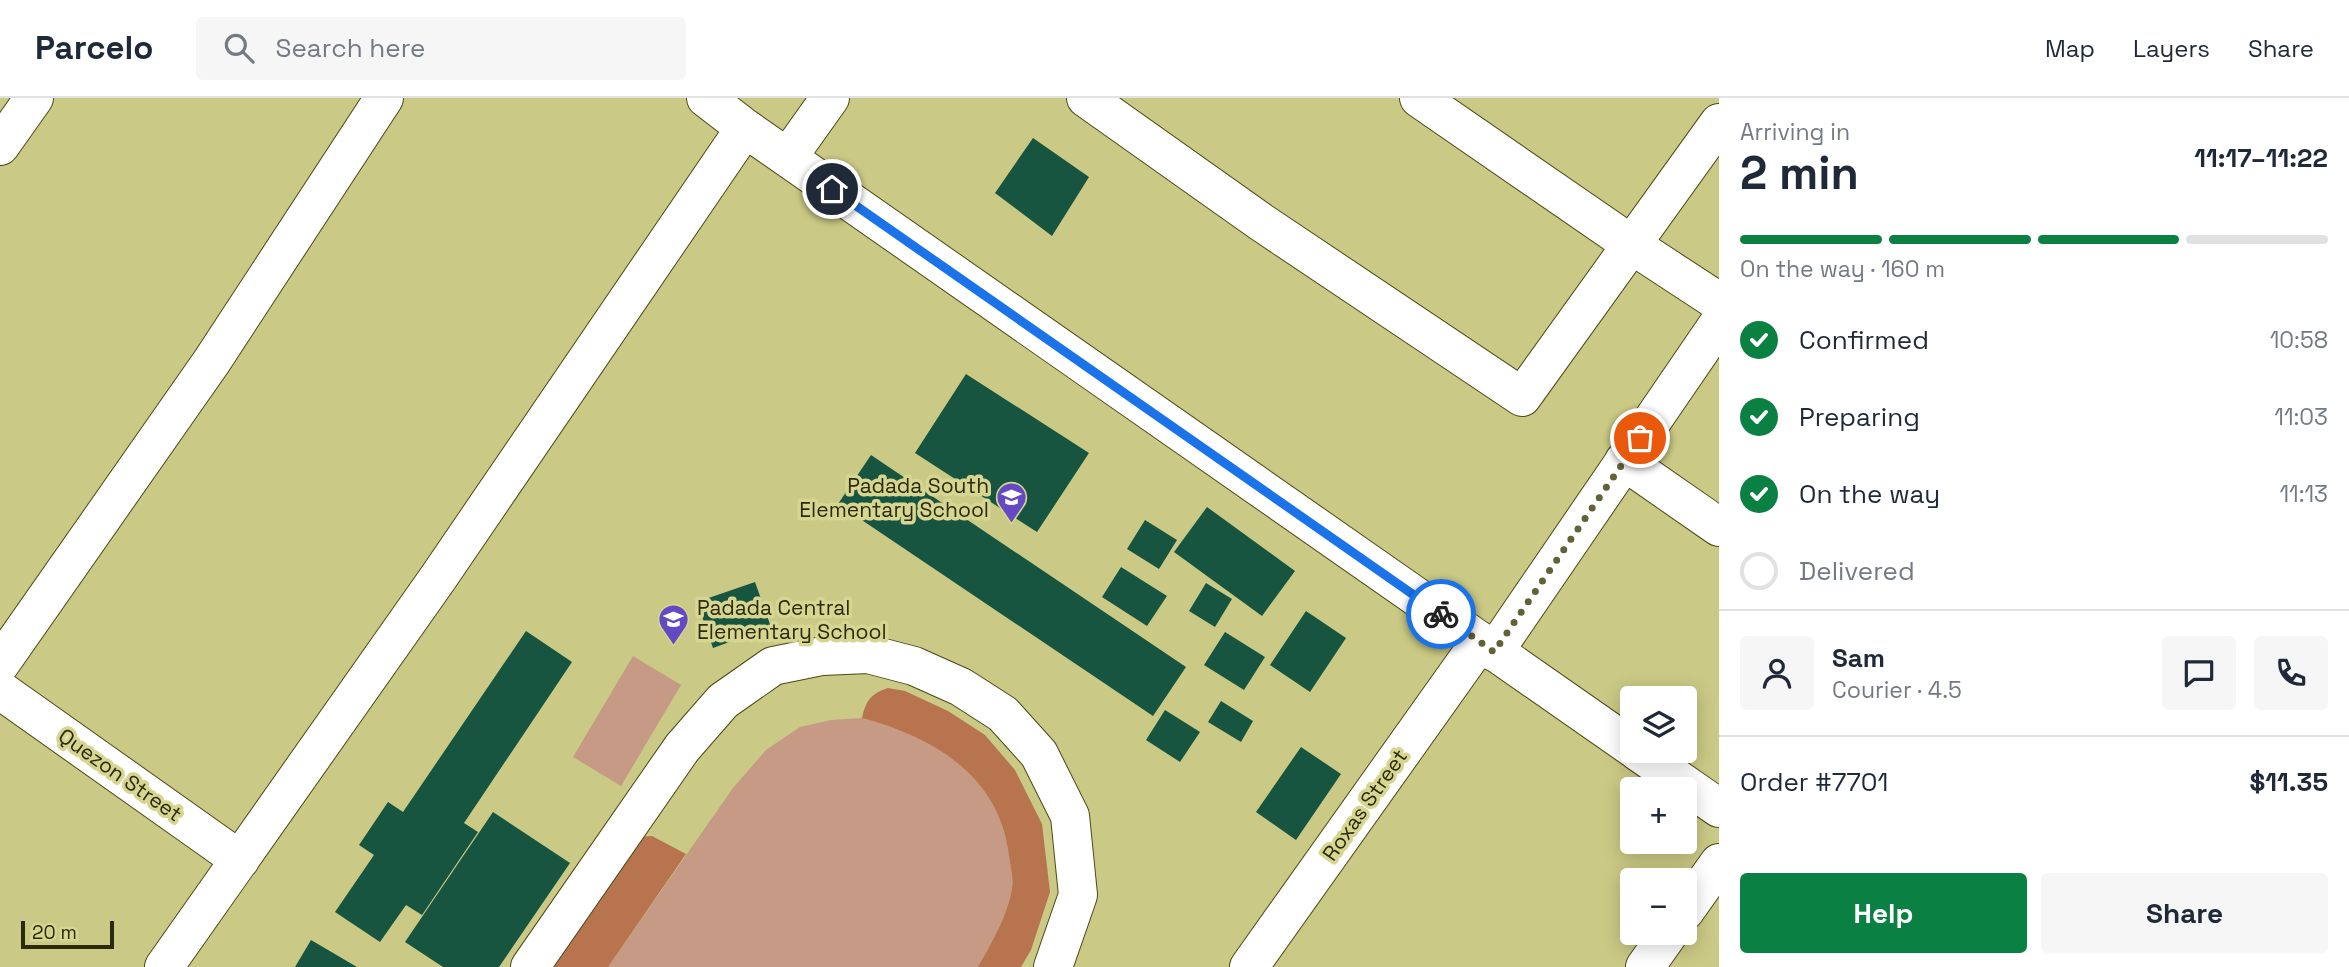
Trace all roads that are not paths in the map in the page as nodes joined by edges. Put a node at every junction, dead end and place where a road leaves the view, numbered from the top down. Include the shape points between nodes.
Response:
1 (34, 98) edge
2 (384, 98) edge
3 (706, 98) edge
4 (830, 98) edge
5 (1086, 98) edge
6 (1419, 98) edge
7 (1719, 123) edge
8 (745, 128) junction
9 (0, 146) edge
10 (788, 158) junction
11 (1632, 245) junction
12 (1719, 302) edge
13 (1719, 323) edge
14 (1624, 461) junction
15 (1719, 527) edge
16 (1487, 647) junction
17 (0, 664) edge
18 (0, 690) edge
19 (1620, 739) edge
20 (1655, 763) edge
21 (1719, 808) edge
22 (240, 860) junction
23 (1719, 863) edge
24 (1697, 894) edge
25 (1661, 945) edge
26 (164, 967) edge
27 (530, 967) edge
28 (1053, 967) edge
29 (1249, 967) edge
30 (1645, 967) edge

1 - 9 street
2 - 17 street via 212,361
3 - 8 street
4 - 10 street
5 - 11 street via 1522,397
6 - 11 street
7 - 11 street
8 - 10 street
8 - 22 street
10 - 16 street
11 - 12 street
13 - 14 street, Roxas Street
14 - 15 street
14 - 16 street, Roxas Street
16 - 19 street
16 - 29 street, Roxas Street
18 - 22 street, Quezon Street
20 - 21 street
22 - 26 street
23 - 24 street
25 - 30 street
27 - 28 street via 682,748 723,701 773,666 821,656 868,654 914,666 961,687 1003,715 1039,754 1070,816 1078,895

